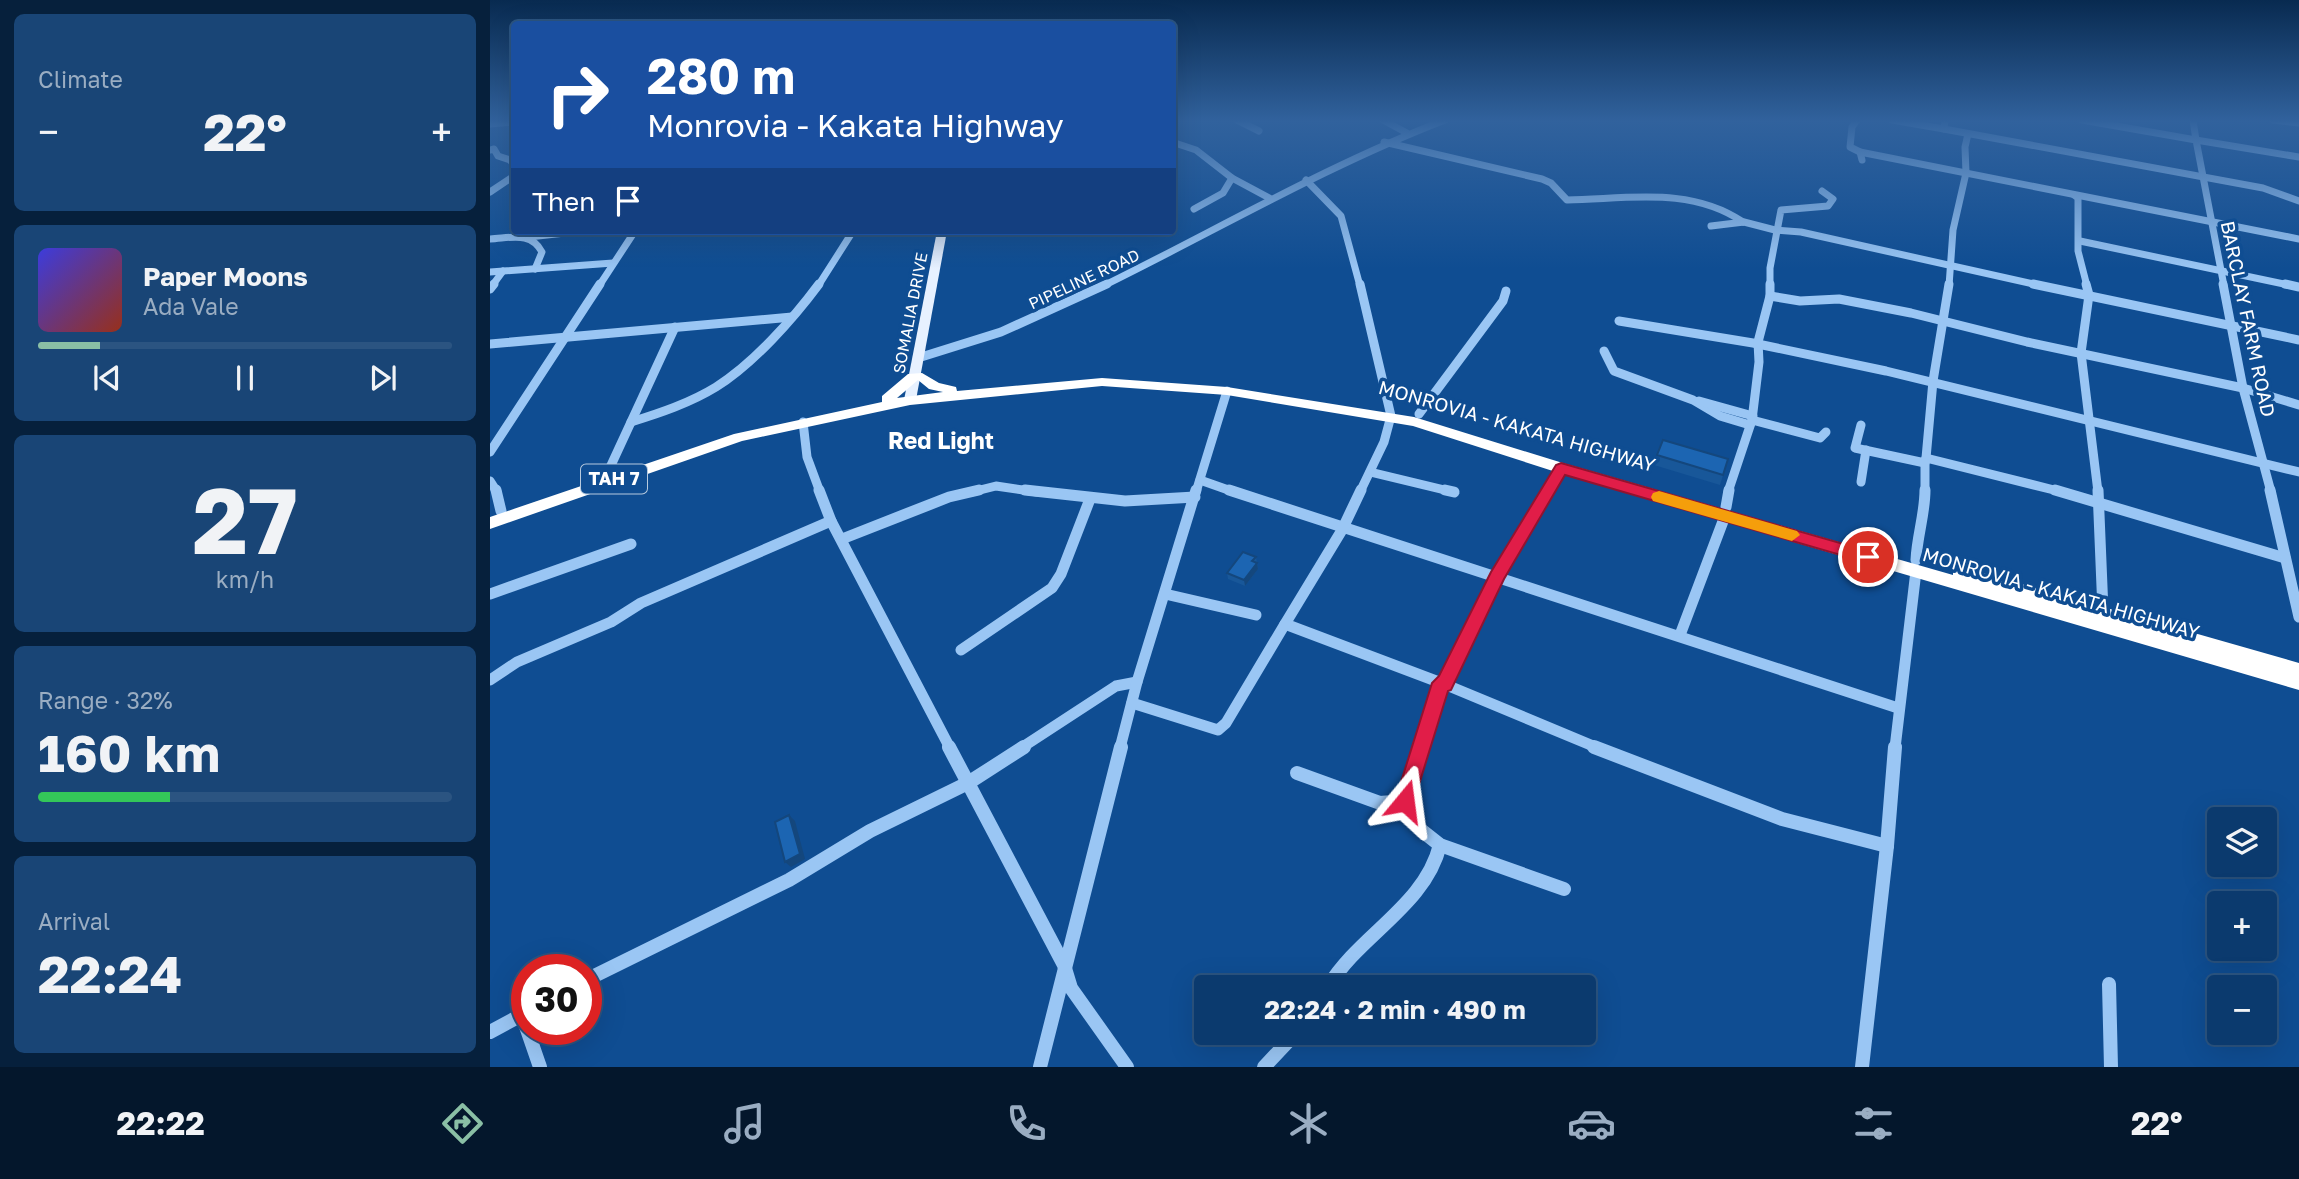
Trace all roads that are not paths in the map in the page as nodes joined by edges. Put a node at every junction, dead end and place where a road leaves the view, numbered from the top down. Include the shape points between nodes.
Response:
1 (1221, 170) edge
2 (1327, 170) edge
3 (1500, 170) edge
4 (1946, 170) edge
5 (1966, 170) edge
6 (2160, 170) edge
7 (2202, 170) edge
8 (1966, 173) junction
9 (511, 178) edge
10 (1232, 178) junction
11 (2204, 178) junction
12 (1306, 180) junction
13 (1822, 191) dead end
14 (490, 192) edge
15 (2074, 195) junction
16 (1271, 199) junction
17 (2299, 201) edge
18 (1194, 209) dead end
19 (2212, 221) junction
20 (1744, 222) junction
21 (1712, 226) dead end
22 (1775, 230) junction
23 (2299, 231) edge
24 (2276, 234) junction
25 (566, 235) edge
26 (632, 235) edge
27 (851, 235) edge
28 (941, 235) edge
29 (949, 235) edge
30 (529, 237) junction
31 (490, 239) edge
32 (2299, 239) edge
33 (2080, 241) junction
34 (613, 264) junction
35 (1950, 266) junction
36 (535, 269) junction
37 (2220, 270) junction
38 (503, 271) junction
39 (490, 272) edge
40 (2299, 287) edge
41 (490, 289) edge
42 (1506, 291) dead end
43 (2089, 295) junction
44 (1770, 296) junction
45 (792, 317) junction
46 (1619, 321) dead end
47 (1942, 322) junction
48 (2233, 325) junction
49 (675, 327) junction
50 (1687, 331) junction
51 (565, 337) junction
52 (2299, 340) edge
53 (1758, 342) junction
54 (490, 344) edge
55 (1684, 344) dead end
56 (1604, 351) dead end
57 (2081, 353) junction
58 (922, 356) junction
59 (917, 377) junction
60 (1933, 381) junction
61 (2243, 388) junction
62 (951, 390) junction
63 (1227, 391) junction
64 (915, 397) junction
65 (887, 399) junction
66 (2299, 405) edge
67 (1390, 411) junction
68 (1419, 414) junction
69 (1752, 420) junction
70 (2088, 420) junction
71 (631, 422) junction
72 (803, 422) junction
73 (1861, 425) dead end
74 (1826, 432) dead end
75 (1866, 450) junction
76 (490, 452) edge
77 (1926, 461) junction
78 (2265, 466) junction
79 (1561, 468) junction
80 (1370, 472) junction
81 (2299, 472) edge
82 (607, 474) junction
83 (1200, 480) junction
84 (490, 481) edge
85 (1861, 482) dead end
86 (1454, 492) dead end
87 (1195, 498) junction
88 (1090, 499) junction
89 (2099, 501) junction
90 (1726, 512) junction
91 (495, 513) edge
92 (831, 521) junction
93 (490, 523) edge
94 (1342, 530) junction
95 (842, 539) junction
96 (631, 544) dead end
97 (2285, 558) junction
98 (1916, 565) junction
99 (1497, 577) junction
100 (490, 594) edge
101 (1165, 594) junction
102 (2103, 611) junction
103 (1256, 615) dead end
104 (2299, 617) edge
105 (1285, 624) junction
106 (1680, 635) junction
107 (961, 650) dead end
108 (2299, 670) edge
109 (490, 680) edge
110 (1137, 682) junction
111 (2299, 682) edge
112 (1443, 684) junction
113 (1132, 703) junction
114 (1898, 708) junction
115 (1297, 773) dead end
116 (968, 783) junction
117 (1405, 801) junction
118 (1440, 845) junction
119 (1887, 846) junction
120 (1564, 889) dead end
121 (1064, 965) junction
122 (602, 972) edge
123 (1335, 975) edge
124 (2109, 984) dead end
125 (511, 1020) edge
126 (490, 1032) edge
127 (533, 1045) edge
128 (1285, 1045) edge
129 (540, 1067) edge
130 (1040, 1067) edge
131 (1127, 1067) edge
132 (1264, 1067) edge
133 (1862, 1067) edge
134 (2111, 1067) edge

1 - 10 street
2 - 12 street, PIPELINE ROAD
3 - 20 street via 1551,183 1567,200 1675,196
4 - 8 street
5 - 8 street
6 - 11 street
7 - 11 street, BARCLAY FARM ROAD
8 - 15 street
8 - 35 street
9 - 14 street
10 - 16 street
10 - 18 street via 1223,193
11 - 17 street via 2263,188
11 - 19 street, BARCLAY FARM ROAD
12 - 16 street, PIPELINE ROAD
12 - 67 street via 1341,216
13 - 22 street via 1833,199 1828,206 1781,210
15 - 19 street
15 - 33 street via 2078,198
16 - 58 street, PIPELINE ROAD via 1065,304 982,341
19 - 24 street
19 - 37 street, BARCLAY FARM ROAD
20 - 21 street
20 - 22 street
22 - 35 street
22 - 44 street
23 - 24 street
24 - 32 street
25 - 30 street
26 - 34 street
27 - 45 street via 828,274
28 - 58 main road, SOMALIA DRIVE
29 - 58 main road, SOMALIA DRIVE
30 - 31 street
30 - 36 street via 542,252
33 - 37 street
33 - 43 street
34 - 36 street
34 - 51 street
35 - 43 street
35 - 47 street
36 - 38 street
37 - 40 street
37 - 48 street, BARCLAY FARM ROAD
38 - 39 street
38 - 41 street
42 - 68 street
43 - 48 street
43 - 57 street
44 - 47 street via 1853,301
44 - 53 street
45 - 49 street
45 - 71 street via 718,387
46 - 50 street
47 - 57 street
47 - 60 street
48 - 52 street
48 - 61 street, BARCLAY FARM ROAD
49 - 51 street
49 - 71 street
50 - 53 street
50 - 55 street
51 - 54 street
51 - 76 street
53 - 60 street
53 - 69 street
56 - 69 street via 1614,371
57 - 61 street
57 - 70 street
58 - 59 main road, SOMALIA DRIVE
59 - 62 highway
59 - 64 main road, SOMALIA DRIVE
59 - 65 highway
60 - 70 street
60 - 77 street
61 - 66 street
61 - 78 street, BARCLAY FARM ROAD
62 - 64 highway, MONROVIA - KAKATA HIGHWAY / TAH 7
62 - 67 highway, MONROVIA - KAKATA HIGHWAY / TAH 7 via 1105,373 1145,374 1232,381
63 - 64 highway, MONROVIA - KAKATA HIGHWAY / TAH 7 via 1102,383
63 - 67 highway, MONROVIA - KAKATA HIGHWAY / TAH 7
63 - 83 street
64 - 65 highway, TAH 7
64 - 72 highway, TAH 7
65 - 82 highway, TAH 7 via 779,419
67 - 68 highway, MONROVIA - KAKATA HIGHWAY / TAH 7
67 - 79 highway, MONROVIA - KAKATA HIGHWAY / TAH 7
67 - 80 street via 1384,442
68 - 90 highway, MONROVIA - KAKATA HIGHWAY / TAH 7
69 - 74 street via 1820,438
69 - 90 street via 1730,482
70 - 78 street
70 - 89 street
71 - 82 street
72 - 92 street via 807,457
72 - 93 highway, TAH 7 via 739,437
73 - 75 street via 1855,448
75 - 77 street
75 - 85 street
77 - 89 street
77 - 98 street
78 - 81 street
78 - 97 street, BARCLAY FARM ROAD
79 - 90 highway, MONROVIA - KAKATA HIGHWAY / TAH 7
79 - 99 street
80 - 86 street
80 - 94 street
82 - 91 highway, TAH 7
83 - 87 street
83 - 94 street
84 - 91 street via 497,491
87 - 88 street
87 - 101 street
88 - 95 street via 996,486 949,497
88 - 107 street via 1052,588
89 - 97 street
89 - 102 street
90 - 98 highway, MONROVIA - KAKATA HIGHWAY / TAH 7
90 - 106 street
92 - 95 street
92 - 109 street via 641,603 611,622 517,662
94 - 99 street
94 - 105 street
95 - 116 street
96 - 100 street
97 - 104 street, BARCLAY FARM ROAD
98 - 102 highway, MONROVIA - KAKATA HIGHWAY / TAH 7
98 - 111 highway, MONROVIA - KAKATA HIGHWAY / TAH 7
98 - 114 street
99 - 106 street
99 - 112 street
101 - 103 street
101 - 110 street
102 - 108 highway, MONROVIA - KAKATA HIGHWAY / TAH 7
105 - 112 street
105 - 113 street via 1218,730
106 - 114 street
110 - 113 street
110 - 116 street via 1116,686
112 - 117 street
112 - 119 street via 1657,774 1782,819
113 - 121 street
114 - 119 street
115 - 117 street via 1380,803
116 - 121 street
116 - 122 street via 870,831 789,880
117 - 118 street via 1407,813 1420,830
118 - 120 street
118 - 123 street via 1432,871 1346,958
119 - 133 street
121 - 130 street
121 - 131 street via 1071,988
124 - 134 street
125 - 126 street
127 - 129 street
128 - 132 street

